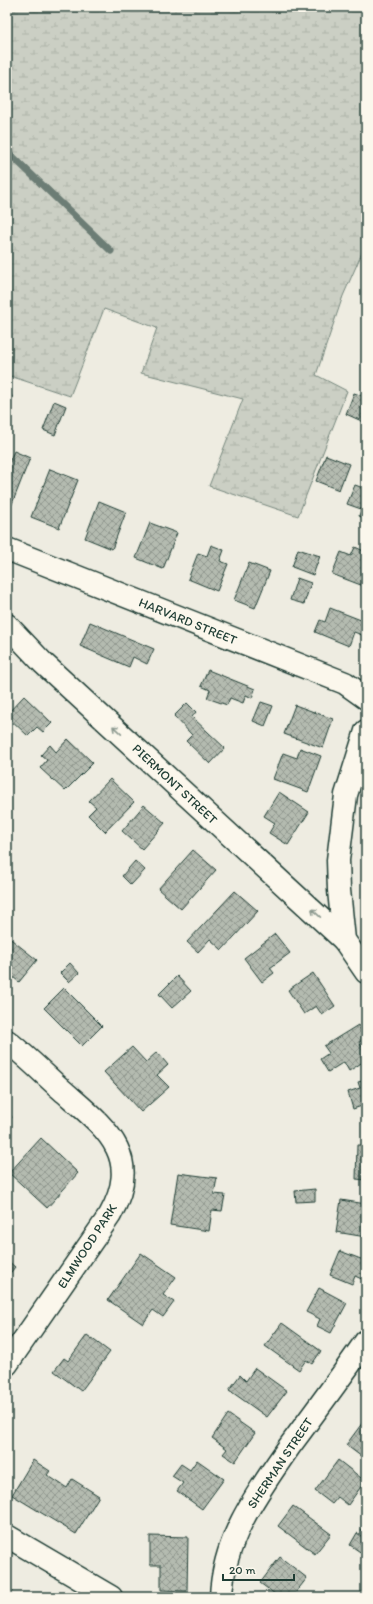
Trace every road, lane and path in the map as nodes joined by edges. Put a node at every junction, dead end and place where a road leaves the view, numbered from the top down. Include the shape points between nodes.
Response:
1 (7, 550) edge
2 (7, 626) edge
3 (366, 698) edge
4 (366, 731) edge
5 (344, 940) junction
6 (366, 972) edge
7 (7, 1041) edge
8 (366, 1341) edge
9 (7, 1364) edge
10 (7, 1536) edge
11 (112, 1597) edge
12 (221, 1597) edge

1 - 3 street, HARVARD STREET via 345,683
5 -> 2 street, PIERMONT STREET
4 - 5 street via 346,795 338,860 338,890
5 - 6 street
7 - 9 street, ELMWOOD PARK via 104,1128 118,1150 122,1175 118,1200 110,1215
8 - 12 street, SHERMAN STREET via 248,1509 232,1541 223,1571
10 - 11 street

